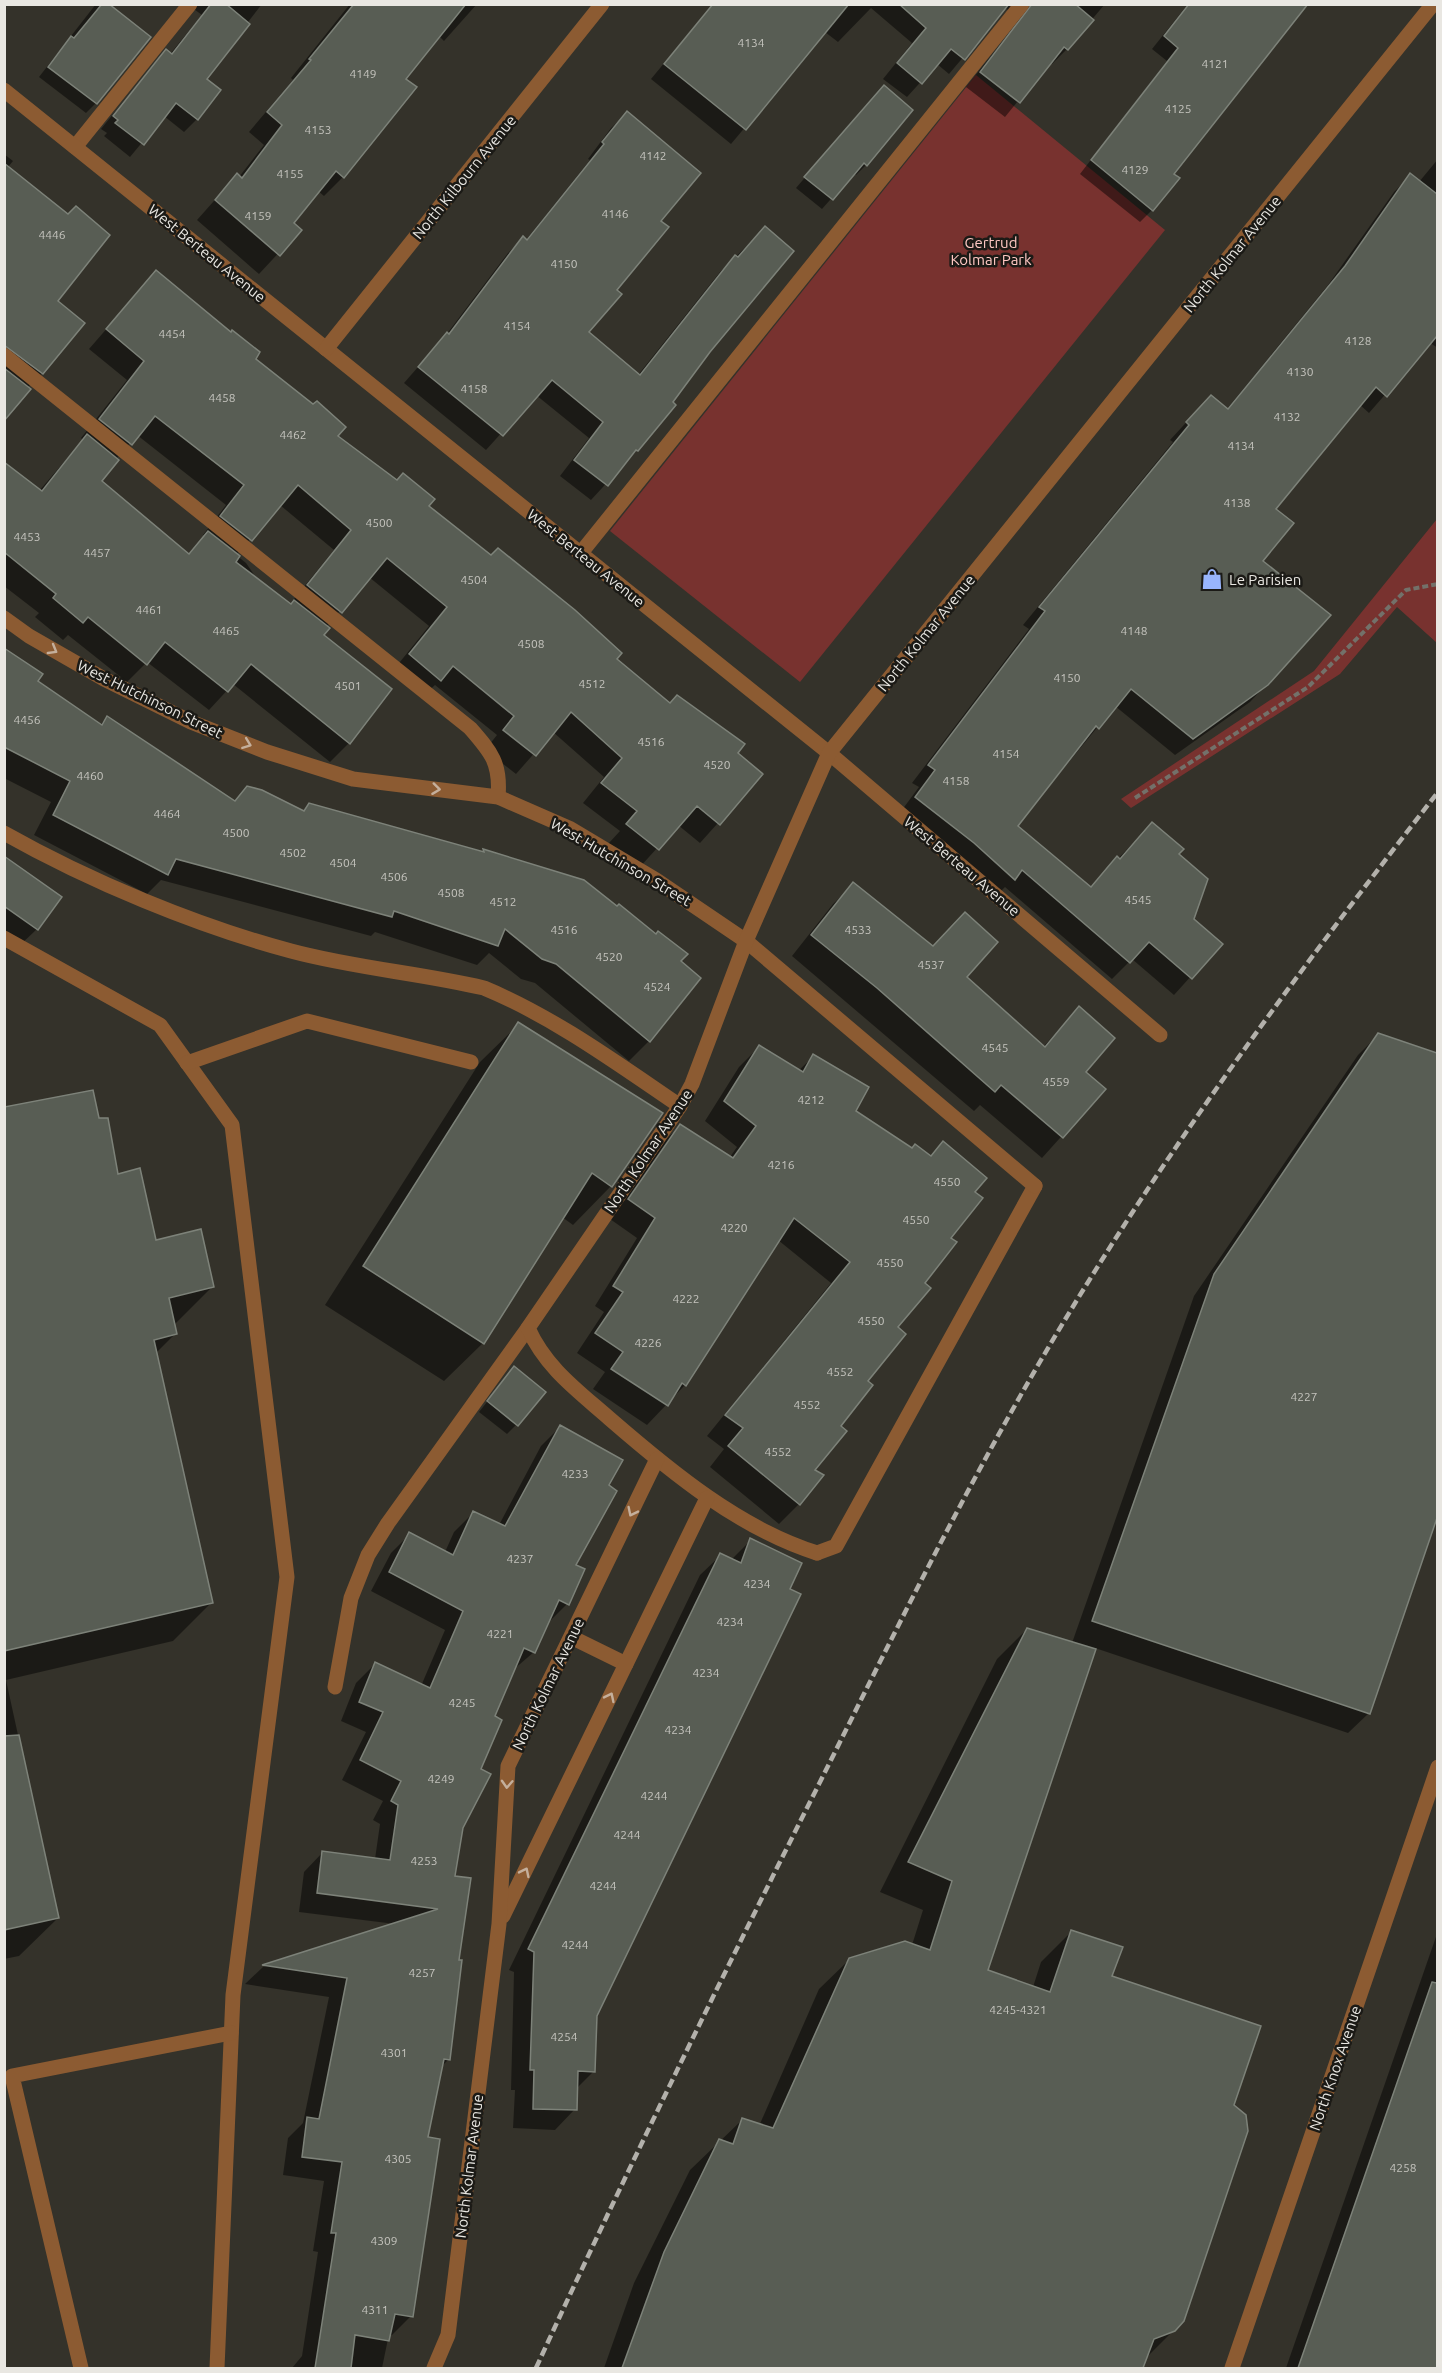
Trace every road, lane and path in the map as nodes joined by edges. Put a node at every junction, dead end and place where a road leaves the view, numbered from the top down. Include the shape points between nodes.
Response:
1 (190, 4) edge
2 (602, 4) edge
3 (1022, 4) edge
4 (1433, 4) edge
5 (4, 90) edge
6 (75, 147) junction
7 (326, 349) junction
8 (4, 355) edge
9 (580, 554) junction
10 (1437, 584) edge
11 (4, 618) edge
12 (829, 753) junction
13 (498, 796) junction
14 (1135, 798) dead end
15 (4, 832) edge
16 (4, 938) edge
17 (746, 941) junction
18 (1160, 1035) dead end
19 (471, 1062) dead end
20 (187, 1063) junction
21 (680, 1106) junction
22 (528, 1328) junction
23 (657, 1459) junction
24 (707, 1498) junction
25 (571, 1637) junction
26 (626, 1664) junction
27 (335, 1688) dead end
28 (1437, 1767) edge
29 (499, 1924) junction
30 (231, 2033) junction
31 (81, 2368) edge
32 (218, 2368) edge
33 (434, 2368) edge
34 (1232, 2368) edge

1 - 6 street
2 - 7 street, North Kilbourn Avenue
3 - 9 street
4 - 12 street, North Kolmar Avenue
5 - 6 street, West Berteau Avenue
6 - 7 street, West Berteau Avenue
7 - 9 street, West Berteau Avenue
8 - 13 street via 470,728 491,752 500,776
9 - 12 street, West Berteau Avenue
10 - 14 path via 1406,590 1308,687
11 -> 13 street, West Hutchinson Street via 104,679 190,722 267,752 353,778
12 - 17 street, North Kolmar Avenue
12 - 18 street, West Berteau Avenue
13 - 17 street, West Hutchinson Street via 569,828
15 - 21 street via 50,857 225,931 292,951 484,988 612,1060
16 - 20 street via 160,1025
17 - 21 street, North Kolmar Avenue via 702,1061
17 - 24 street, West Hutchinson Street via 1035,1186 836,1546 817,1552 796,1546
19 - 20 street via 307,1022
20 - 30 street via 232,1125 287,1577 232,1995
21 - 22 street, North Kolmar Avenue
22 - 23 street via 539,1352 558,1373
22 - 27 street, North Kolmar Avenue via 368,1555 351,1598
23 - 24 street
23 -> 25 street, North Kolmar Avenue
24 - 26 street, North Kolmar Avenue
25 - 26 street
25 -> 29 street, North Kolmar Avenue via 508,1766
29 -> 26 street, North Kolmar Avenue
28 - 34 street, North Knox Avenue
29 - 33 street, North Kolmar Avenue via 448,2335
30 - 31 street via 12,2076
30 - 32 street

